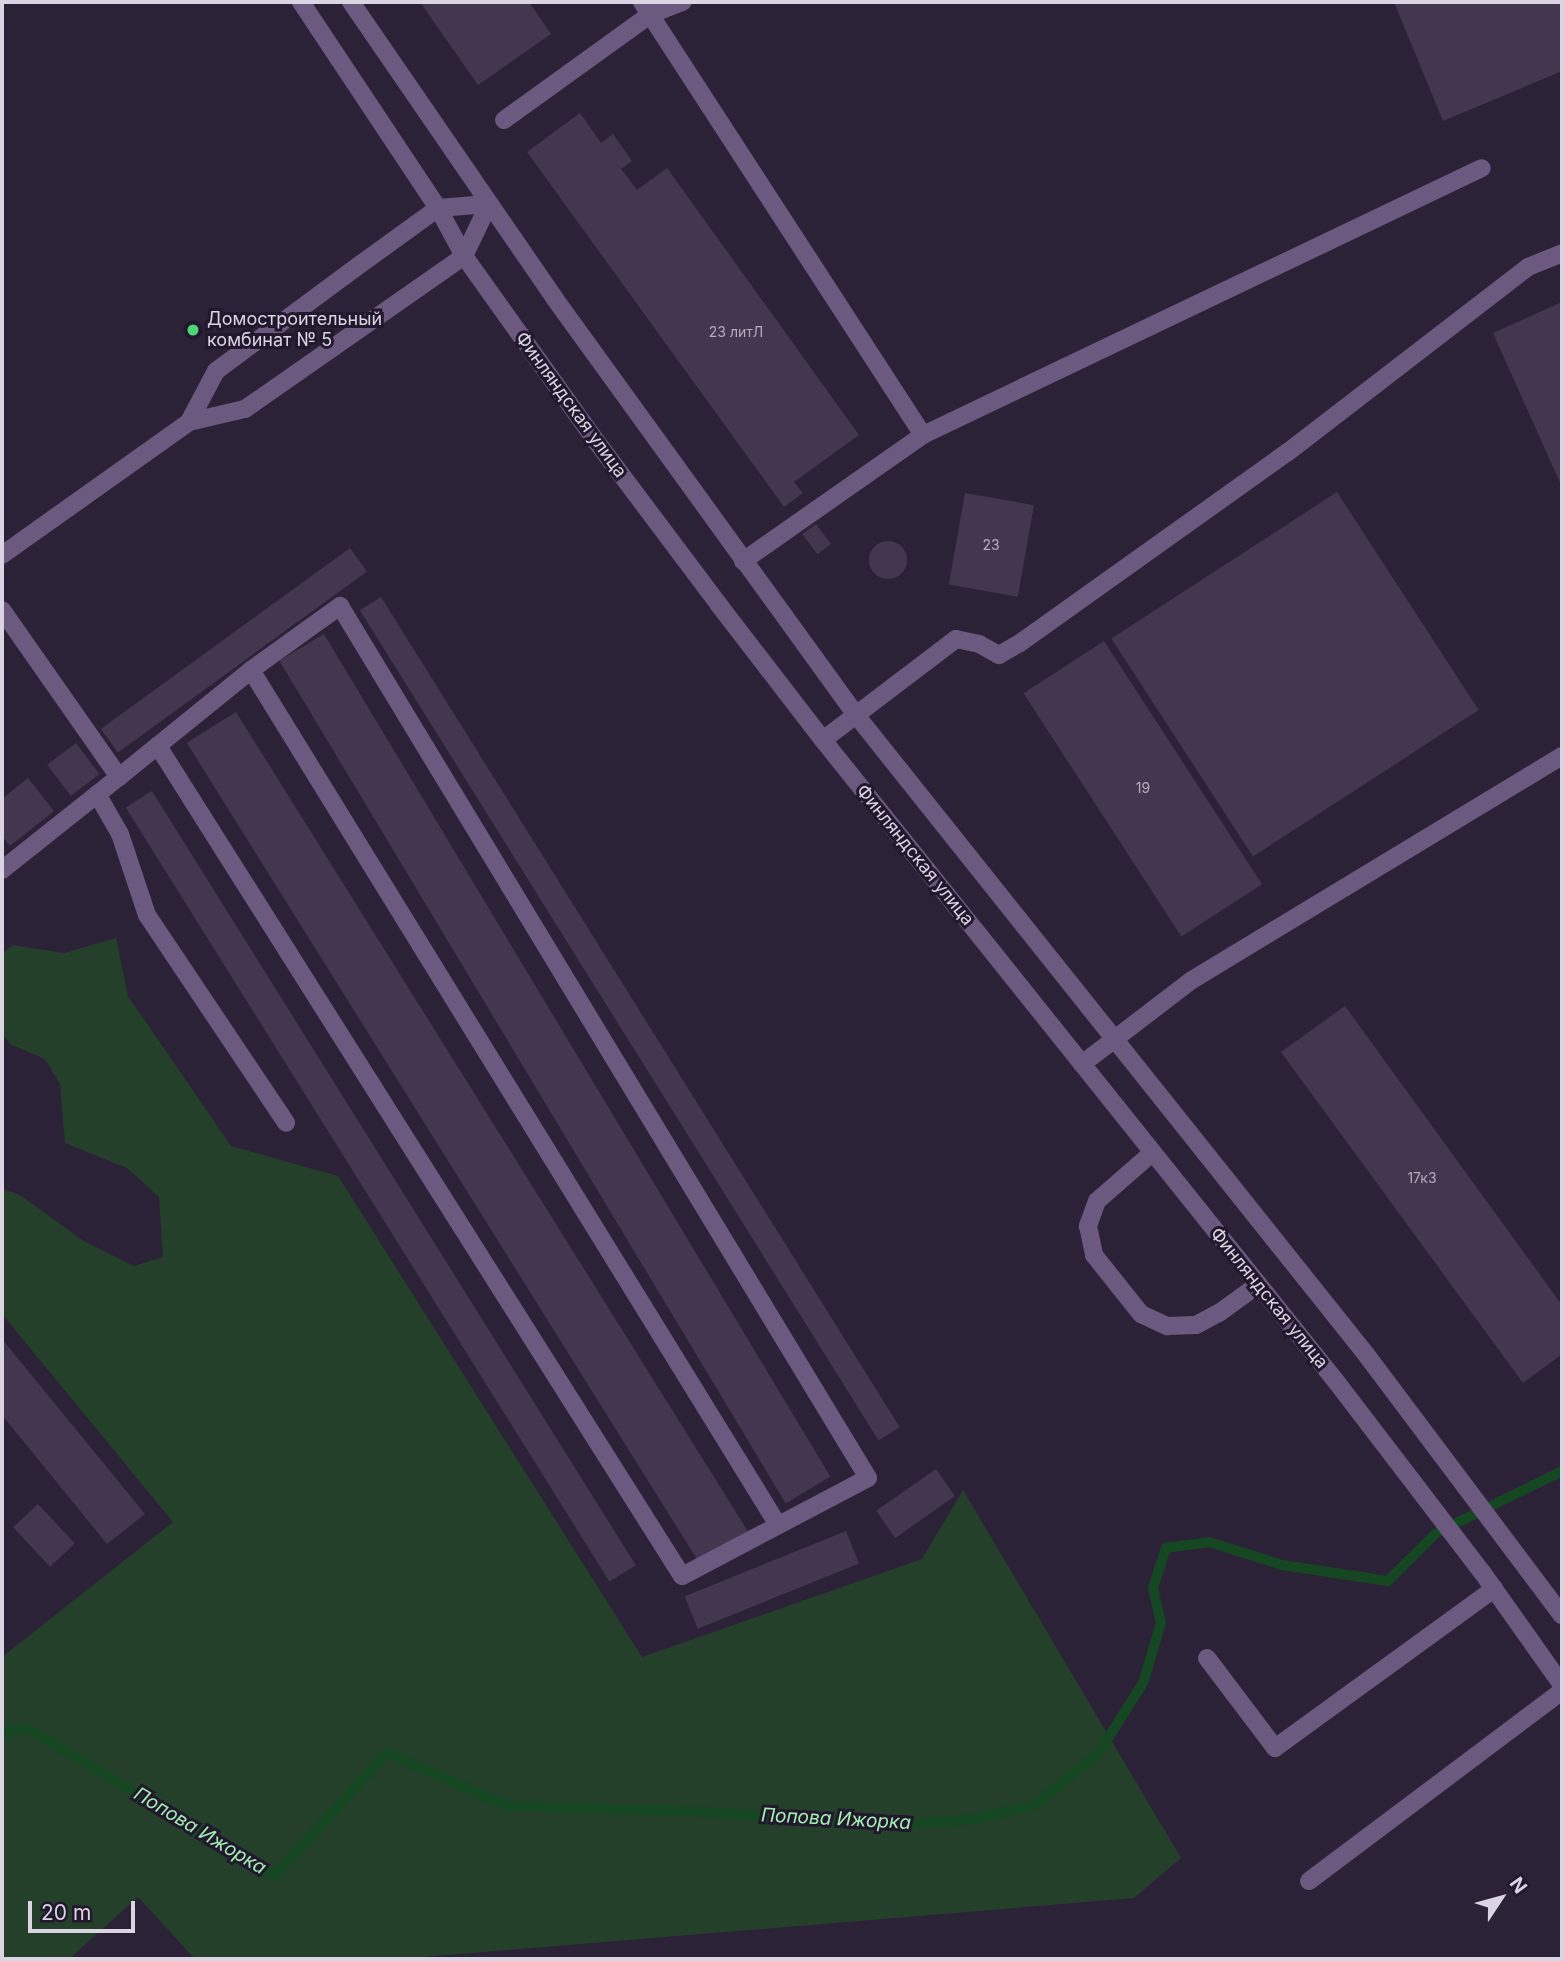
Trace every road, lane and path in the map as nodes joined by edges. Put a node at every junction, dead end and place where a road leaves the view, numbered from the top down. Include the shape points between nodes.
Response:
1 (301, 2) edge
2 (351, 2) edge
3 (683, 2) edge
4 (646, 8) edge
5 (504, 120) dead end
6 (1482, 167) dead end
7 (489, 204) junction
8 (438, 208) junction
9 (1562, 253) edge
10 (464, 256) junction
11 (189, 422) junction
12 (923, 435) junction
13 (2, 555) edge
14 (743, 561) junction
15 (2, 610) edge
16 (251, 670) junction
17 (856, 715) junction
18 (823, 740) junction
19 (158, 746) junction
20 (1562, 756) edge
21 (118, 778) junction
22 (97, 794) junction
23 (2, 870) edge
24 (1113, 1040) junction
25 (1082, 1064) junction
26 (286, 1123) dead end
27 (1152, 1153) junction
28 (1259, 1284) junction
29 (778, 1525) junction
30 (1494, 1589) junction
31 (1562, 1615) edge
32 (1207, 1658) dead end
33 (1562, 1685) edge
34 (1562, 1691) edge
35 (1309, 1881) dead end

1 - 8 street, Финляндская улица
2 - 7 street
3 - 4 street
4 - 5 street
4 - 12 street
6 - 12 street
7 - 8 street
7 - 10 street
7 - 14 street
8 - 10 street, Финляндская улица
8 - 11 street via 216,371
9 - 17 street via 1528,267 1288,452 1020,643 999,655 956,639
10 - 11 street via 245,409
10 - 18 street, Финляндская улица via 596,441
11 - 13 street
12 - 14 street
14 - 17 street
15 - 21 street
16 - 19 street
16 - 29 street
16 - 29 street via 340,606 869,1478
17 - 18 street
17 - 24 street
18 - 25 street, Финляндская улица
19 - 21 street
19 - 29 street via 682,1576
20 - 24 street via 1192,980
21 - 22 street
22 - 23 street
22 - 26 street via 120,834 147,915
24 - 25 street
24 - 31 street via 1279,1243
25 - 27 street, Финляндская улица
27 - 28 street, Финляндская улица
27 - 28 street via 1097,1201 1088,1226 1094,1255 1141,1314 1167,1326 1196,1325
28 - 30 street, Финляндская улица
30 - 32 street via 1275,1748
30 - 33 street, Финляндская улица
34 - 35 street

